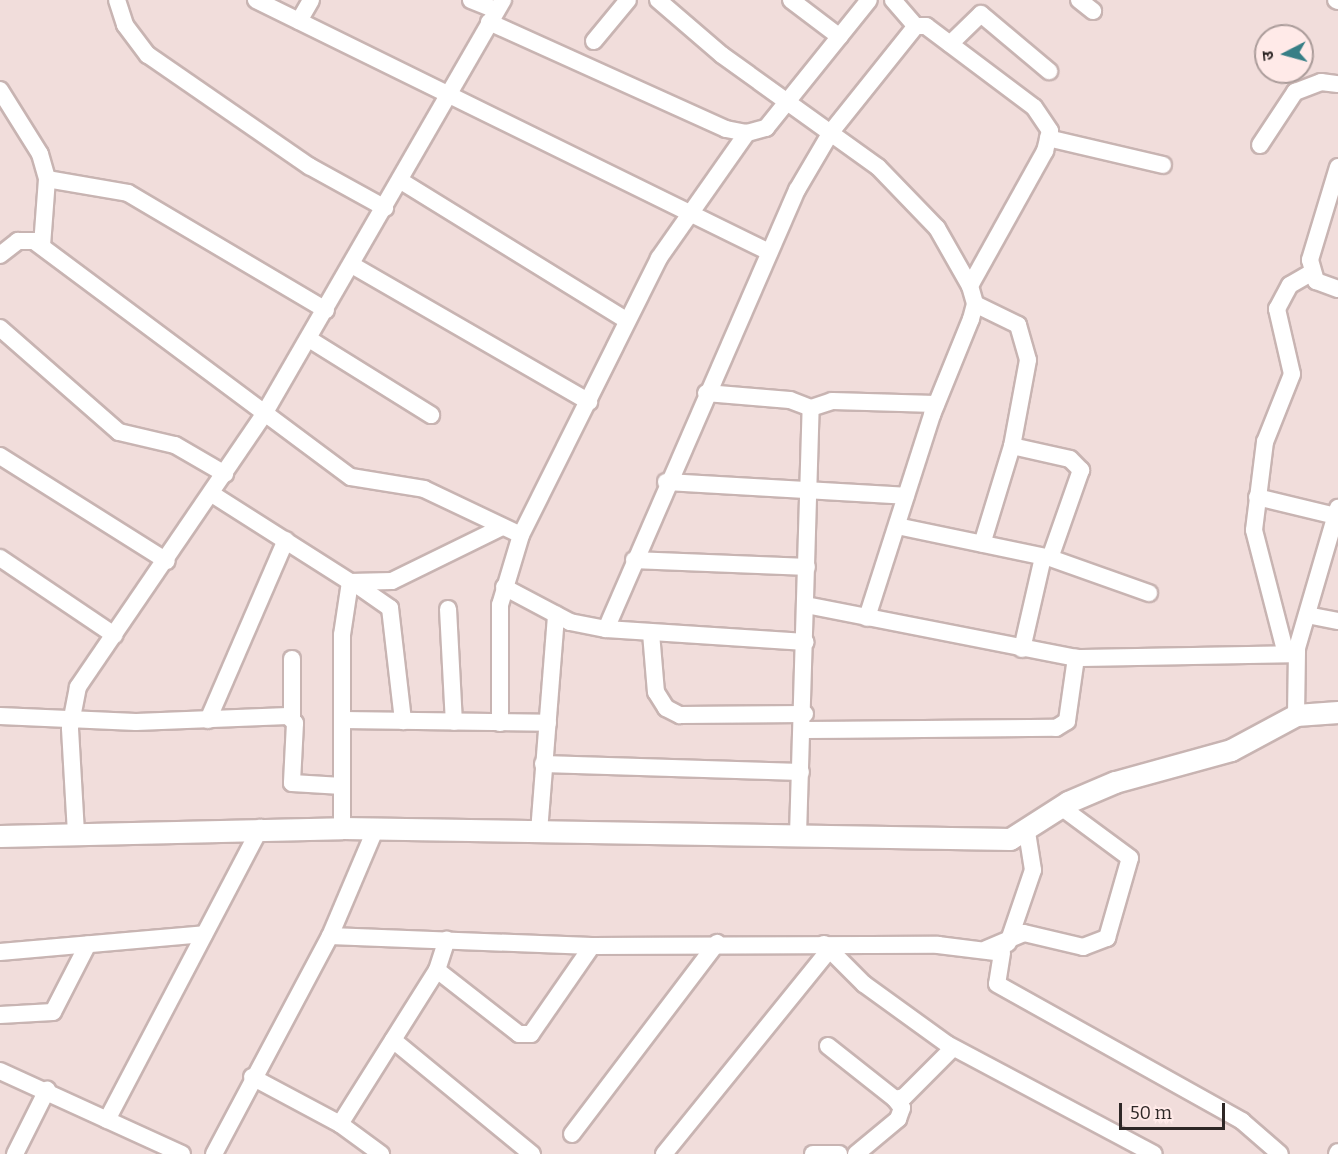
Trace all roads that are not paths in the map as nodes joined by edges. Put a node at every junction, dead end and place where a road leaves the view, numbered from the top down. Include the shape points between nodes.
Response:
1 (117, 0) edge
2 (256, 0) edge
3 (311, 0) edge
4 (471, 0) edge
5 (628, 0) edge
6 (658, 0) edge
7 (791, 0) edge
8 (869, 0) edge
9 (893, 0) edge
10 (496, 10) edge
11 (299, 21) junction
12 (916, 26) junction
13 (840, 37) junction
14 (594, 41) dead end
15 (950, 44) junction
16 (1049, 71) dead end
17 (1338, 84) edge
18 (452, 95) junction
19 (2, 99) edge
20 (789, 101) junction
21 (831, 132) junction
22 (747, 133) junction
23 (1048, 138) junction
24 (1260, 145) dead end
25 (1163, 165) dead end
26 (1338, 167) edge
27 (47, 179) junction
28 (401, 181) junction
29 (385, 208) junction
30 (686, 214) junction
31 (42, 246) junction
32 (769, 252) junction
33 (0, 255) edge
34 (352, 266) junction
35 (1311, 273) junction
36 (970, 286) junction
37 (1338, 289) edge
38 (975, 304) junction
39 (326, 310) junction
40 (626, 320) junction
41 (0, 328) edge
42 (309, 339) junction
43 (706, 393) junction
44 (589, 402) junction
45 (936, 404) junction
46 (812, 408) junction
47 (264, 414) junction
48 (431, 415) dead end
49 (1011, 446) junction
50 (0, 456) edge
51 (225, 474) junction
52 (666, 482) junction
53 (808, 490) junction
54 (212, 494) junction
55 (906, 496) junction
56 (1257, 497) junction
57 (1336, 522) edge
58 (897, 526) junction
59 (502, 527) junction
60 (521, 535) junction
61 (285, 540) junction
62 (982, 544) junction
63 (0, 558) edge
64 (1047, 558) junction
65 (634, 560) junction
66 (167, 561) junction
67 (807, 567) junction
68 (350, 582) junction
69 (504, 587) junction
70 (1149, 593) dead end
71 (806, 605) junction
72 (448, 609) dead end
73 (556, 615) junction
74 (1307, 615) junction
75 (867, 618) junction
76 (1338, 621) edge
77 (606, 629) junction
78 (651, 633) junction
79 (114, 635) junction
80 (806, 642) junction
81 (1022, 649) junction
82 (1291, 654) junction
83 (1076, 658) junction
84 (292, 659) dead end
85 (1338, 712) edge
86 (1296, 715) junction
87 (0, 716) edge
88 (70, 716) junction
89 (292, 719) junction
90 (208, 720) junction
91 (342, 720) junction
92 (403, 721) junction
93 (454, 722) junction
94 (804, 722) junction
95 (500, 723) junction
96 (548, 723) junction
97 (543, 764) junction
98 (801, 772) junction
99 (342, 786) junction
100 (1061, 807) junction
101 (260, 828) junction
102 (342, 828) junction
103 (375, 830) junction
104 (538, 832) junction
105 (76, 833) junction
106 (1026, 833) junction
107 (798, 835) junction
108 (0, 837) edge
109 (204, 934) junction
110 (330, 936) junction
111 (447, 940) junction
112 (88, 944) junction
113 (717, 944) junction
114 (1007, 944) junction
115 (592, 946) junction
116 (826, 947) junction
117 (982, 950) junction
118 (0, 952) edge
119 (437, 970) junction
120 (0, 1015) edge
121 (393, 1040) junction
122 (828, 1046) dead end
123 (953, 1048) junction
124 (0, 1071) edge
125 (252, 1077) junction
126 (47, 1090) junction
127 (895, 1099) junction
128 (107, 1120) junction
129 (340, 1124) junction
130 (572, 1134) dead end
131 (15, 1154) edge
132 (182, 1154) edge
133 (214, 1154) edge
134 (381, 1154) edge
135 (532, 1154) edge
136 (664, 1154) edge
137 (813, 1154) edge
138 (838, 1154) edge
139 (856, 1154) edge
140 (1154, 1154) edge
141 (1280, 1154) edge

1 - 29 street via 125,26 148,55 309,166
2 - 11 street
3 - 11 street
4 - 10 street
5 - 14 street
6 - 20 street via 722,55
7 - 13 street
8 - 13 street
9 - 12 street
10 - 18 street
10 - 22 street via 726,129
11 - 18 street
12 - 15 street
12 - 21 street via 908,30
13 - 20 street
15 - 16 street via 981,14
15 - 23 street via 1034,107 1048,122
17 - 24 street via 1321,82 1295,92
18 - 28 street
18 - 30 street
19 - 27 street via 40,154
20 - 21 street
20 - 22 street via 766,128
21 - 32 street
21 - 36 street via 878,167 937,228
22 - 30 street
23 - 25 street
23 - 36 street
26 - 35 street
27 - 31 street
27 - 39 street via 128,194
28 - 29 street
28 - 40 street
29 - 34 street
30 - 32 street
30 - 40 street
31 - 33 street via 25,240
31 - 47 street
32 - 43 street
34 - 39 street
34 - 44 street
35 - 37 street via 1316,281
35 - 56 street via 1290,285 1277,309 1292,374 1265,442
36 - 38 street
38 - 45 street
38 - 49 street via 1011,320 1026,342 1028,360
39 - 42 street
40 - 44 street
41 - 51 street via 119,432 175,445
42 - 47 street
42 - 48 street
43 - 46 street via 790,400
43 - 52 street
44 - 60 street
45 - 46 street via 832,401
45 - 55 street
46 - 53 street
47 - 51 street
47 - 59 street via 351,477 424,489
49 - 62 street
49 - 64 street via 1077,461 1081,470
50 - 66 street
51 - 54 street
52 - 53 street
52 - 65 street
53 - 55 street
53 - 67 street
54 - 61 street
54 - 66 street
55 - 58 street
56 - 57 street
56 - 82 street via 1256,552
57 - 74 street
58 - 62 street
58 - 75 street
59 - 60 street
59 - 68 street via 392,581
60 - 69 street
61 - 68 street
61 - 90 street
62 - 64 street
63 - 79 street
64 - 70 street
64 - 81 street
65 - 67 street
65 - 77 street
66 - 79 street
67 - 71 street
68 - 91 street via 342,634
68 - 92 street via 390,608
69 - 73 street
69 - 95 street
71 - 75 street
71 - 80 street
72 - 93 street
73 - 77 street
73 - 96 street
74 - 76 street
74 - 82 street
75 - 81 street
77 - 78 street
78 - 80 street
78 - 94 street via 656,692 666,708 680,714
79 - 88 street via 78,687
80 - 94 street
81 - 83 street
82 - 83 street
82 - 86 street
83 - 94 street via 1067,721 1056,728
84 - 89 street
85 - 86 street
86 - 100 street via 1231,750 1115,782
87 - 88 street
88 - 90 street
88 - 105 street
89 - 90 street
89 - 99 street via 292,783
91 - 92 street
91 - 99 street
92 - 93 street
93 - 95 street
94 - 98 street
95 - 96 street
96 - 97 street
97 - 98 street
97 - 104 street
98 - 107 street
99 - 102 street
100 - 106 street
100 - 114 street via 1130,858 1107,938 1083,947 1024,933
101 - 102 street
101 - 105 street
101 - 109 street
102 - 103 street
103 - 104 street
103 - 110 street
104 - 107 street
105 - 108 street
106 - 107 street via 997,840
106 - 114 street via 1033,870
109 - 112 street
109 - 128 street
110 - 111 street
110 - 125 street
111 - 115 street
111 - 119 street
112 - 118 street
112 - 120 street via 53,1012
113 - 115 street
113 - 116 street
113 - 130 street
114 - 117 street
115 - 119 street via 531,1034 519,1034
116 - 117 street
116 - 123 street via 864,984
116 - 136 street
117 - 141 street via 1002,953 997,984 1242,1121
119 - 121 street
121 - 129 street
121 - 135 street
122 - 127 street
123 - 127 street via 904,1097
123 - 140 street
124 - 126 street
125 - 129 street
125 - 133 street
126 - 128 street
126 - 131 street
127 - 139 street via 902,1108 898,1119
128 - 132 street
129 - 134 street
137 - 138 street

